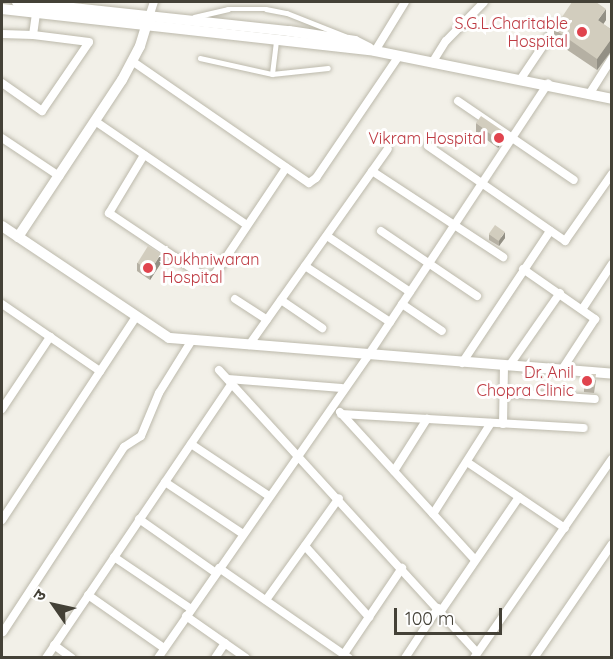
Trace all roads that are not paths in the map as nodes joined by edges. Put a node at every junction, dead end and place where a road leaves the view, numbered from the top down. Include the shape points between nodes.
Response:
1 (17, 2) edge
2 (154, 2) edge
3 (405, 2) edge
4 (484, 2) edge
5 (2, 9) edge
6 (37, 9) junction
7 (245, 9) junction
8 (565, 14) edge
9 (181, 20) junction
10 (148, 21) junction
11 (244, 27) junction
12 (2, 34) edge
13 (33, 34) junction
14 (276, 35) junction
15 (356, 41) junction
16 (375, 51) junction
17 (399, 56) junction
18 (200, 58) dead end
19 (612, 58) edge
20 (132, 62) junction
21 (432, 63) junction
22 (328, 69) dead end
23 (272, 74) junction
24 (520, 80) junction
25 (2, 83) edge
26 (548, 84) junction
27 (590, 93) junction
28 (612, 99) edge
29 (458, 100) dead end
30 (95, 120) junction
31 (2, 138) edge
32 (514, 138) junction
33 (428, 146) dead end
34 (388, 149) dead end
35 (144, 155) junction
36 (286, 168) junction
37 (372, 171) junction
38 (612, 174) edge
39 (59, 176) junction
40 (574, 180) dead end
41 (483, 184) junction
42 (247, 225) junction
43 (2, 226) edge
44 (455, 226) junction
45 (381, 231) dead end
46 (550, 231) junction
47 (327, 236) junction
48 (18, 237) junction
49 (503, 257) dead end
50 (429, 264) junction
51 (612, 264) edge
52 (305, 266) junction
53 (524, 269) junction
54 (410, 292) junction
55 (560, 293) junction
56 (477, 296) dead end
57 (235, 299) dead end
58 (281, 300) junction
59 (2, 304) edge
60 (402, 304) junction
61 (583, 308) junction
62 (135, 318) junction
63 (267, 320) junction
64 (390, 322) junction
65 (322, 328) dead end
66 (442, 331) dead end
67 (50, 337) junction
68 (192, 340) junction
69 (249, 345) junction
70 (367, 357) junction
71 (462, 363) junction
72 (507, 366) junction
73 (219, 370) dead end
74 (100, 371) junction
75 (561, 371) junction
76 (612, 374) edge
77 (230, 381) junction
78 (342, 388) junction
79 (504, 393) junction
80 (596, 399) dead end
81 (332, 403) junction
82 (2, 409) edge
83 (341, 414) junction
84 (427, 419) junction
85 (491, 423) junction
86 (502, 424) junction
87 (584, 428) dead end
88 (190, 444) junction
89 (298, 453) junction
90 (612, 459) edge
91 (466, 462) junction
92 (394, 471) junction
93 (165, 482) junction
94 (269, 496) junction
95 (519, 497) junction
96 (339, 498) junction
97 (3, 514) edge
98 (433, 514) junction
99 (139, 519) junction
100 (565, 528) junction
101 (243, 534) junction
102 (612, 544) edge
103 (305, 546) junction
104 (114, 557) junction
105 (475, 560) junction
106 (402, 568) junction
107 (218, 571) junction
108 (88, 595) junction
109 (266, 600) junction
110 (440, 609) junction
111 (188, 613) junction
112 (369, 617) junction
113 (3, 632) edge
114 (225, 643) junction
115 (54, 645) junction
116 (164, 648) junction
117 (475, 654) edge
118 (346, 656) edge
119 (46, 657) edge
120 (72, 657) edge
121 (158, 657) edge
122 (215, 657) edge
123 (246, 657) edge
124 (405, 657) edge
125 (534, 657) edge

1 - 6 street
2 - 10 street
3 - 16 street
4 - 21 street via 446,41
5 - 6 street
6 - 10 street
6 - 13 street
7 - 9 lane
7 - 11 lane
7 - 15 lane via 287,13
8 - 24 street
9 - 10 street
9 - 11 street
10 - 14 street
10 - 20 street
11 - 14 street
12 - 13 street
13 - 25 street via 89,42 42,111
14 - 15 street
14 - 16 street
14 - 23 lane
15 - 16 street
16 - 17 street
17 - 21 street
17 - 36 street via 316,178 305,182
18 - 23 lane
19 - 27 street
20 - 30 street
20 - 36 street
21 - 24 street
22 - 23 lane
24 - 26 street
26 - 27 street
26 - 32 street
27 - 28 street
29 - 32 street
30 - 35 street
30 - 39 street
31 - 39 street
32 - 40 street
32 - 41 street
33 - 41 street
34 - 37 street
35 - 42 street
35 - 42 street via 109,211 129,228 206,278 214,274
36 - 42 street
37 - 44 street
37 - 47 street
38 - 46 street via 569,238 561,240
39 - 48 street
41 - 44 street
41 - 46 street
43 - 48 street
44 - 49 street
44 - 50 street
45 - 50 street
46 - 53 street
47 - 52 street
47 - 54 street
48 - 62 street
50 - 54 street
50 - 56 street
51 - 61 street
52 - 58 street
52 - 64 street
53 - 55 street
53 - 71 street
54 - 60 street
55 - 61 street
55 - 72 street
57 - 63 street
58 - 63 street
58 - 65 street
59 - 67 street
60 - 64 street
60 - 66 street
61 - 75 street via 594,316 594,322
62 - 68 street via 169,338
62 - 74 street
63 - 69 street
64 - 70 street
67 - 74 street
67 - 82 street
68 - 69 street
68 - 113 street via 159,393 141,436 124,447
69 - 70 street
70 - 71 street
70 - 78 street
71 - 72 street
72 - 75 street
72 - 79 street
73 - 77 street
74 - 97 street
75 - 76 street
77 - 78 street
77 - 88 street
77 - 89 street
78 - 81 street
79 - 80 street
79 - 86 street
81 - 83 street
81 - 89 street
83 - 84 street
83 - 92 street
84 - 85 street
84 - 92 street
85 - 86 street
85 - 91 street
86 - 87 street
88 - 93 street
88 - 94 street
89 - 94 street
89 - 96 street
90 - 100 street
91 - 95 street
91 - 98 street
92 - 98 street
93 - 99 street
93 - 101 street
94 - 101 street
95 - 100 street
95 - 105 street
96 - 103 street
96 - 106 street
98 - 105 street
99 - 104 street
99 - 107 street
100 - 117 street via 491,637
101 - 107 street
102 - 125 street
103 - 109 street
103 - 112 street
104 - 108 street
104 - 111 street
105 - 110 street
106 - 110 street
106 - 112 street
107 - 109 street
107 - 111 street
108 - 115 street
108 - 116 street
109 - 118 street
110 - 117 street
110 - 124 street
111 - 114 street
111 - 116 street
112 - 118 street
114 - 122 street
114 - 123 street
115 - 119 street
115 - 120 street
116 - 121 street

